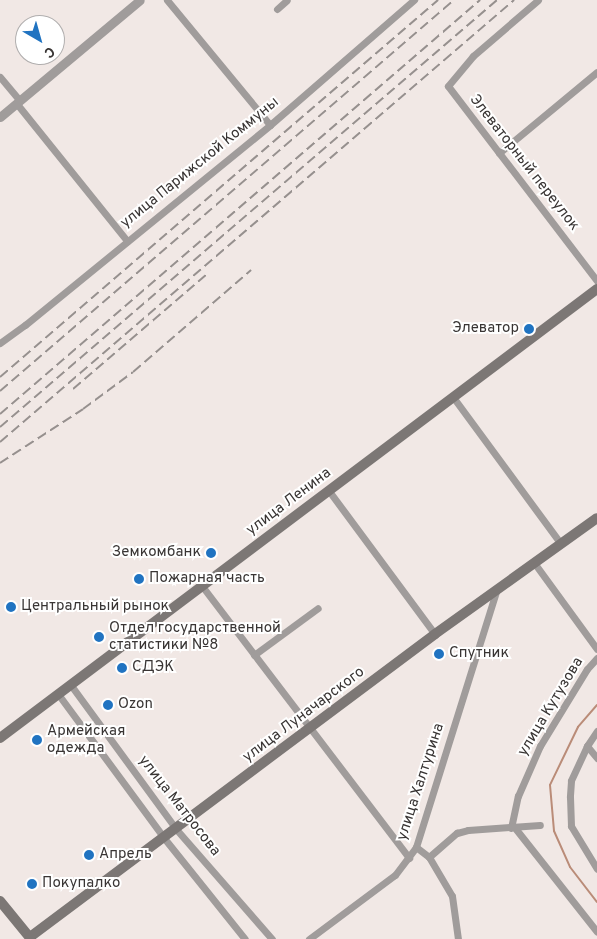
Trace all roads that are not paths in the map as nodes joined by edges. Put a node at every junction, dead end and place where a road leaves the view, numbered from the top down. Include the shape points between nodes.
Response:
1 (140, 0) edge
2 (167, 0) edge
3 (287, 0) edge
4 (414, 0) edge
5 (538, 0) edge
6 (277, 9) dead end
7 (597, 72) edge
8 (0, 76) edge
9 (18, 102) junction
10 (0, 117) edge
11 (270, 125) junction
12 (499, 153) junction
13 (127, 241) junction
14 (597, 281) edge
15 (596, 293) edge
16 (0, 343) edge
17 (453, 397) junction
18 (328, 492) junction
19 (597, 518) edge
20 (561, 544) junction
21 (534, 564) junction
22 (202, 586) junction
23 (496, 592) junction
24 (318, 608) dead end
25 (435, 634) junction
26 (597, 649) edge
27 (254, 655) junction
28 (597, 658) edge
29 (70, 684) junction
30 (58, 694) junction
31 (310, 730) junction
32 (597, 731) edge
33 (0, 738) edge
34 (587, 746) junction
35 (597, 758) edge
36 (540, 826) dead end
37 (513, 828) junction
38 (176, 829) junction
39 (164, 838) junction
40 (416, 847) junction
41 (429, 857) junction
42 (409, 858) junction
43 (597, 869) edge
44 (0, 901) edge
45 (597, 932) edge
46 (30, 938) edge
47 (315, 938) edge
48 (245, 939) edge
49 (272, 939) edge
50 (458, 939) edge

1 - 9 street
2 - 11 street
3 - 6 street
4 - 11 street, улица Парижской Коммуны
5 - 12 street, Элеваторный переулок via 473,56 448,86
7 - 12 street
8 - 9 street
9 - 10 street
9 - 13 street
11 - 13 street, улица Парижской Коммуны
12 - 14 street, Элеваторный переулок
13 - 16 street, улица Парижской Коммуны
15 - 17 main road, улица Ленина
17 - 18 main road, улица Ленина
17 - 20 street
18 - 22 main road, улица Ленина
18 - 25 street
19 - 20 main road, улица Луначарского
20 - 21 main road, улица Луначарского
21 - 23 main road, улица Луначарского
21 - 26 street
22 - 27 street
22 - 29 main road, улица Ленина
23 - 25 main road, улица Луначарского
23 - 40 street, улица Халтурина
24 - 27 street
25 - 31 main road, улица Луначарского
27 - 31 street
28 - 37 street, улица Кутузова via 540,746 518,796
29 - 30 main road, улица Ленина
29 - 38 street, улица Матросова
30 - 33 main road, улица Ленина
30 - 39 street, улица Матросова
31 - 38 main road, улица Луначарского
31 - 42 street
32 - 34 street
34 - 35 street
34 - 43 street via 571,781 572,826
36 - 37 street
37 - 41 street via 457,833
37 - 45 street
38 - 39 main road, улица Луначарского
38 - 49 street, улица Матросова
39 - 46 main road, улица Луначарского
39 - 48 street, улица Матросова
40 - 41 street
40 - 42 street, улица Халтурина
41 - 50 street via 452,896
42 - 47 street, улица Халтурина via 395,875
44 - 46 main road

